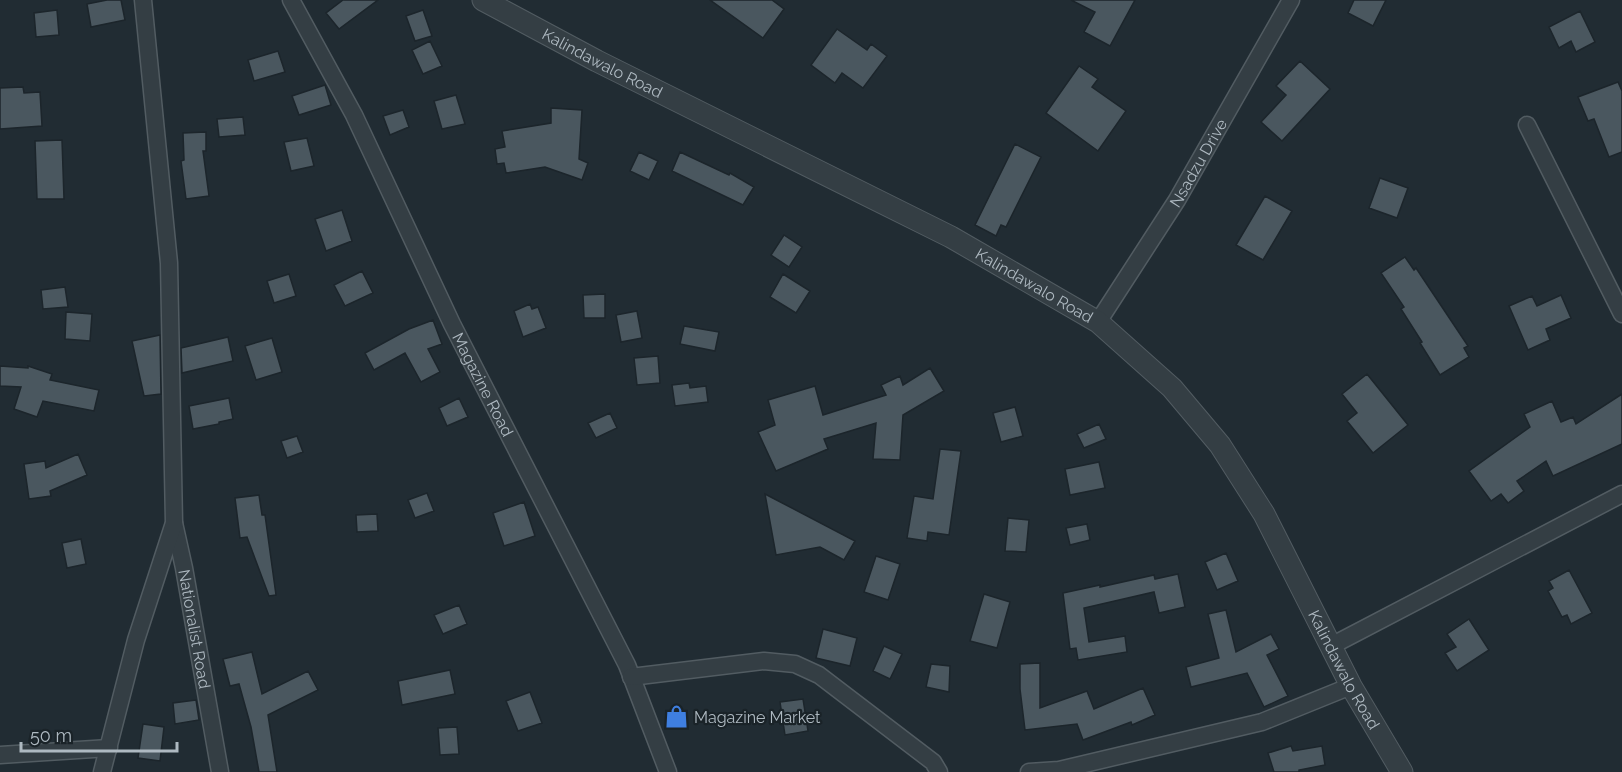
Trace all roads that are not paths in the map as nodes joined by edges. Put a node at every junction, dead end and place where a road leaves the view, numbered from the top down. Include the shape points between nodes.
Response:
1 (143, 0) edge
2 (291, 0) edge
3 (483, 0) edge
4 (1291, 0) edge
5 (1527, 125) dead end
6 (1622, 314) edge
7 (1098, 322) junction
8 (1622, 494) edge
9 (174, 522) junction
10 (1331, 646) junction
11 (631, 677) junction
12 (1351, 686) junction
13 (109, 748) junction
14 (0, 755) edge
15 (102, 772) edge
16 (220, 772) edge
17 (668, 772) edge
18 (939, 772) edge
19 (1029, 772) edge
20 (1402, 772) edge

1 - 9 street via 169,263
2 - 11 street, Magazine Road via 354,115 452,324
3 - 7 street, Kalindawalo Road via 951,237
4 - 7 street, Nsadzu Drive via 1177,201
5 - 6 street
7 - 10 street, Kalindawalo Road via 1173,388 1220,445 1264,514
8 - 10 street
9 - 13 street via 136,640
9 - 16 street, Nationalist Road
10 - 12 street, Kalindawalo Road
11 - 17 street, Magazine Road
11 - 18 street via 765,661 795,664 819,675 933,762
12 - 19 street via 1262,722 1059,770
12 - 20 street, Kalindawalo Road
13 - 14 street
13 - 15 street

